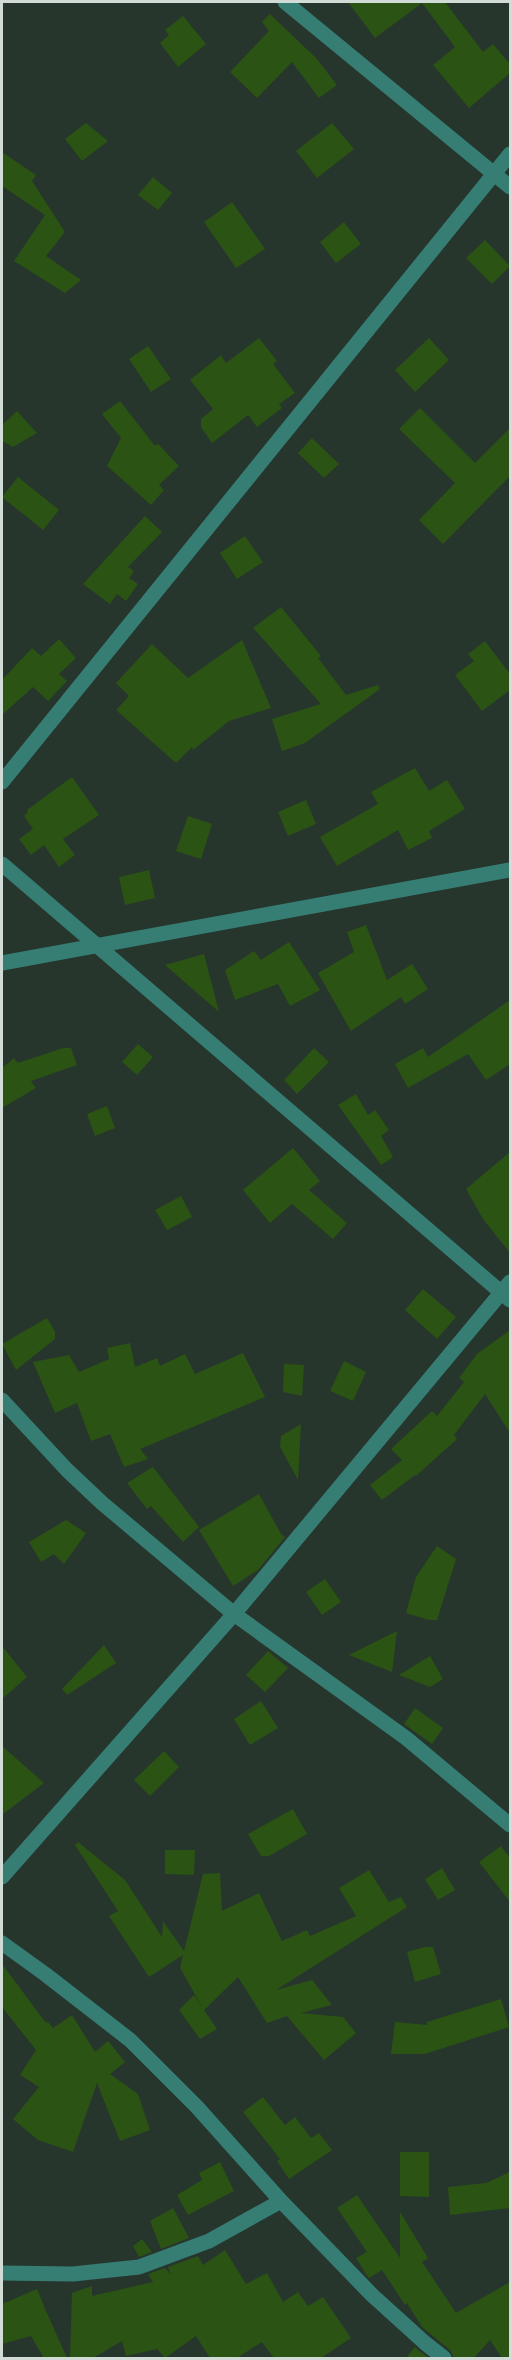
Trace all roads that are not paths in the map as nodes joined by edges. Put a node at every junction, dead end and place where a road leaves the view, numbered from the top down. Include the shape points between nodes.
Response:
1 (285, 2) edge
2 (510, 154) edge
3 (495, 172) junction
4 (510, 187) edge
5 (2, 782) edge
6 (2, 864) edge
7 (510, 870) edge
8 (97, 944) junction
9 (2, 963) edge
10 (508, 1291) edge
11 (2, 1400) edge
12 (234, 1614) junction
13 (510, 1825) edge
14 (2, 1877) edge
15 (2, 1943) edge
16 (281, 2201) junction
17 (2, 2273) edge
18 (444, 2358) edge

1 - 3 street
2 - 3 street
3 - 4 street
3 - 5 street
6 - 8 street
7 - 8 street
8 - 9 street
8 - 10 street
10 - 12 street
11 - 12 street via 102,1503
12 - 13 street via 406,1738
12 - 14 street
15 - 16 street via 130,2040 197,2107
16 - 17 street via 209,2241 139,2266 72,2274
16 - 18 street via 372,2295

